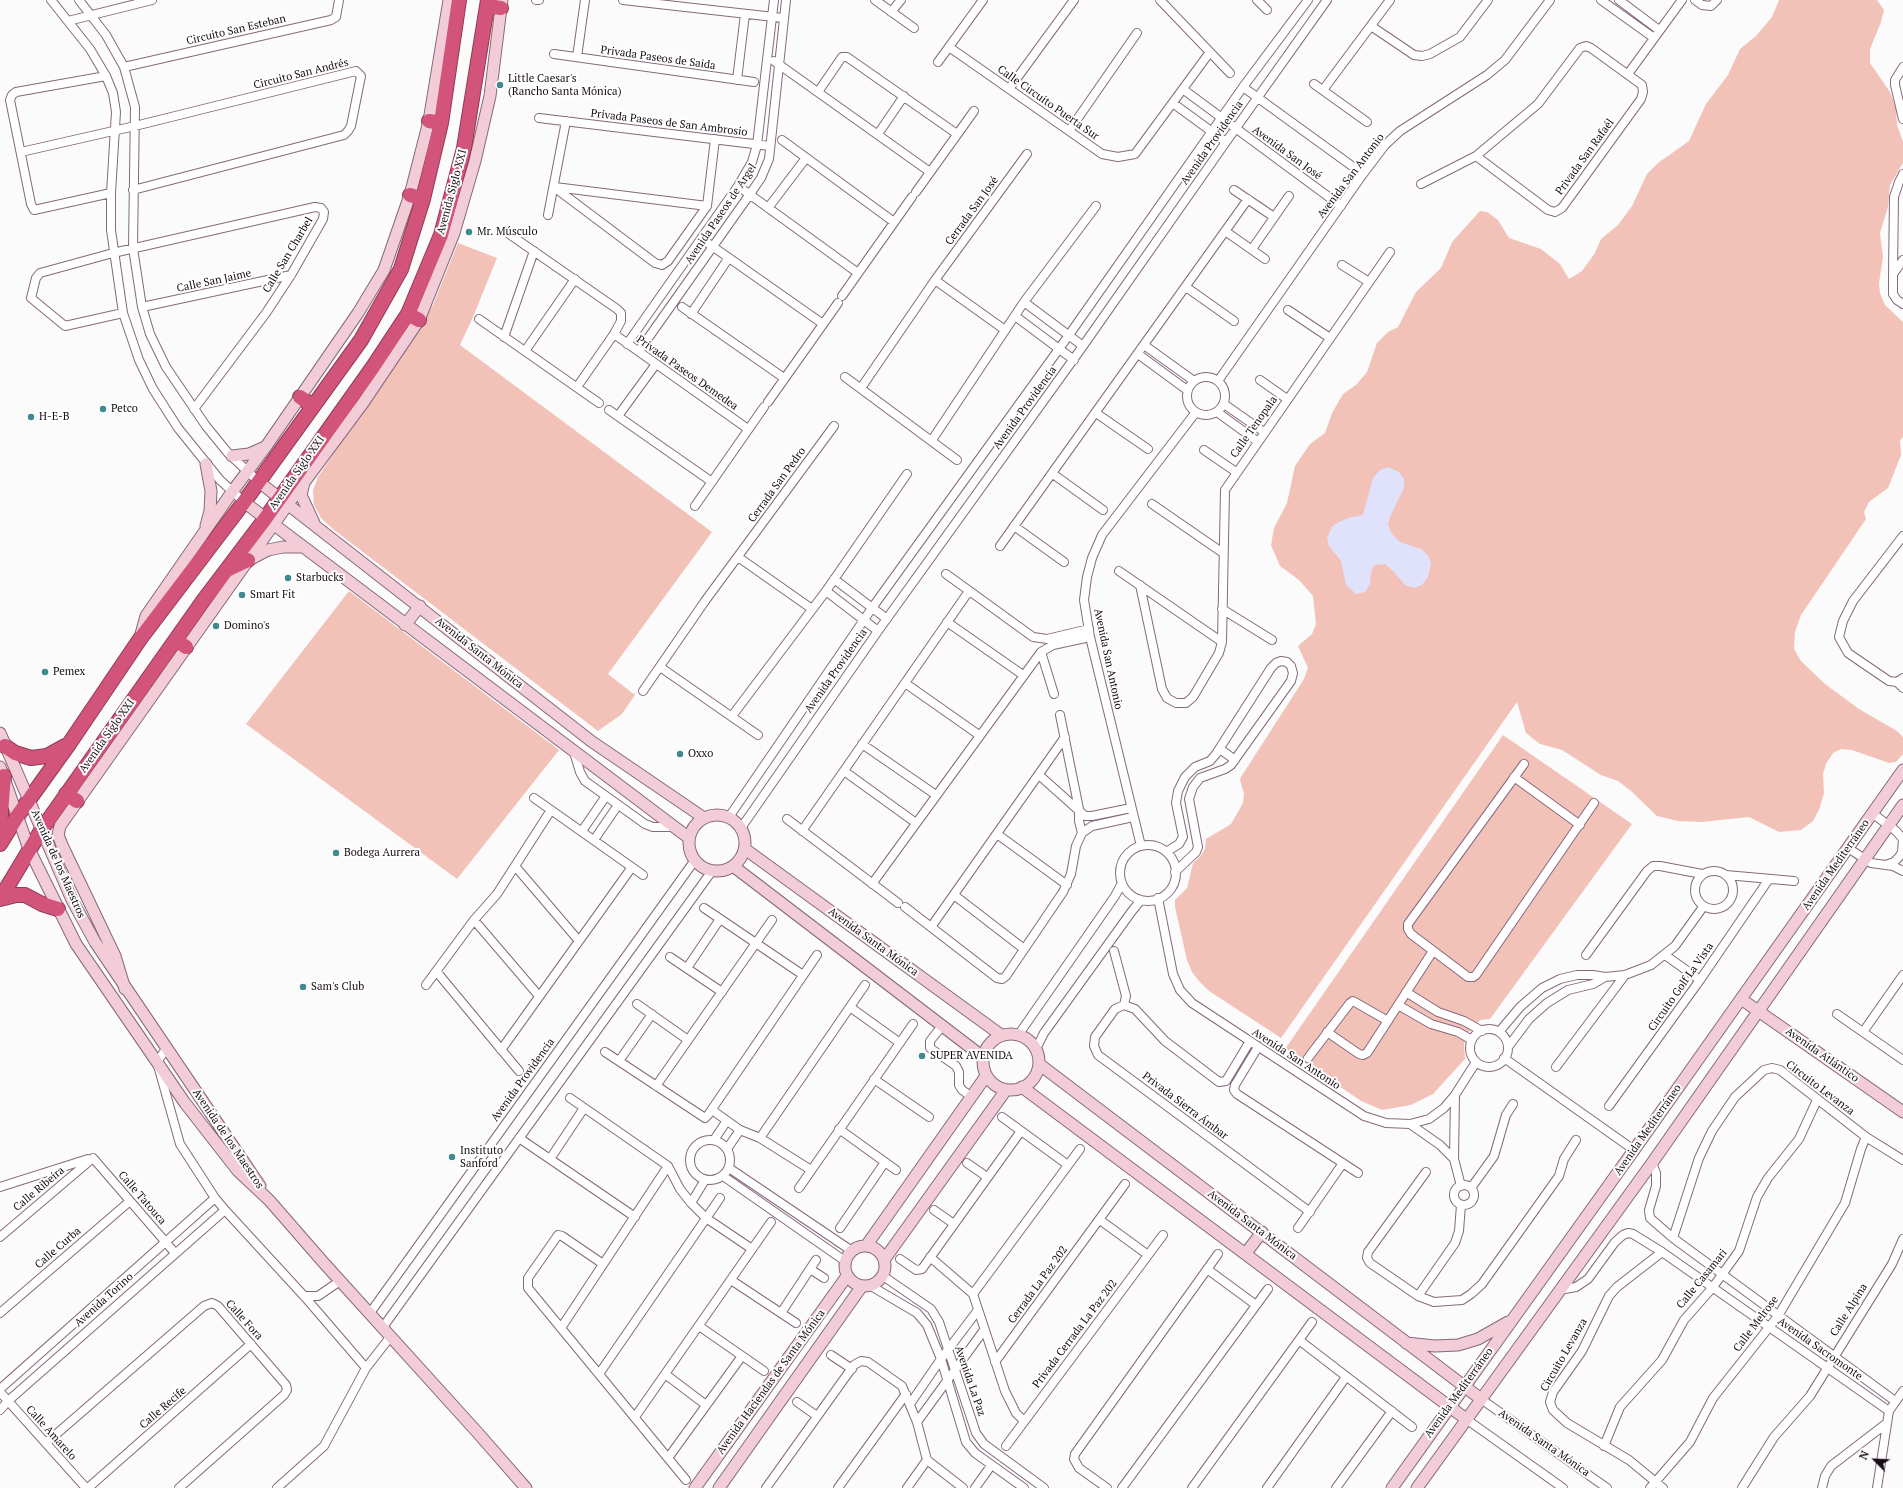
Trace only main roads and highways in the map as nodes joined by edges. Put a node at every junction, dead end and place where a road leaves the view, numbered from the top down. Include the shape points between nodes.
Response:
1 (459, 0) edge
2 (487, 3) edge
3 (501, 4) edge
4 (300, 397) road end
5 (313, 406) junction
6 (248, 560) road end
7 (225, 572) junction
8 (69, 744) junction
9 (5, 746) road end
10 (2, 771) edge
11 (0, 825) edge
12 (0, 844) edge
13 (0, 899) edge
14 (58, 909) road end

1 - 5 highway via 435,122 401,269 361,340
2 - 3 highway
2 - 7 highway, Avenida Siglo XXI via 464,148 441,235 413,317 374,366 269,522
4 - 5 highway
5 - 8 highway via 140,639
6 - 7 highway
7 - 13 highway, Avenida Siglo XXI via 181,643 72,797 42,829
8 - 9 highway via 46,756 31,758 15,753
8 - 12 highway via 29,798
10 - 11 highway
13 - 14 highway via 25,895

